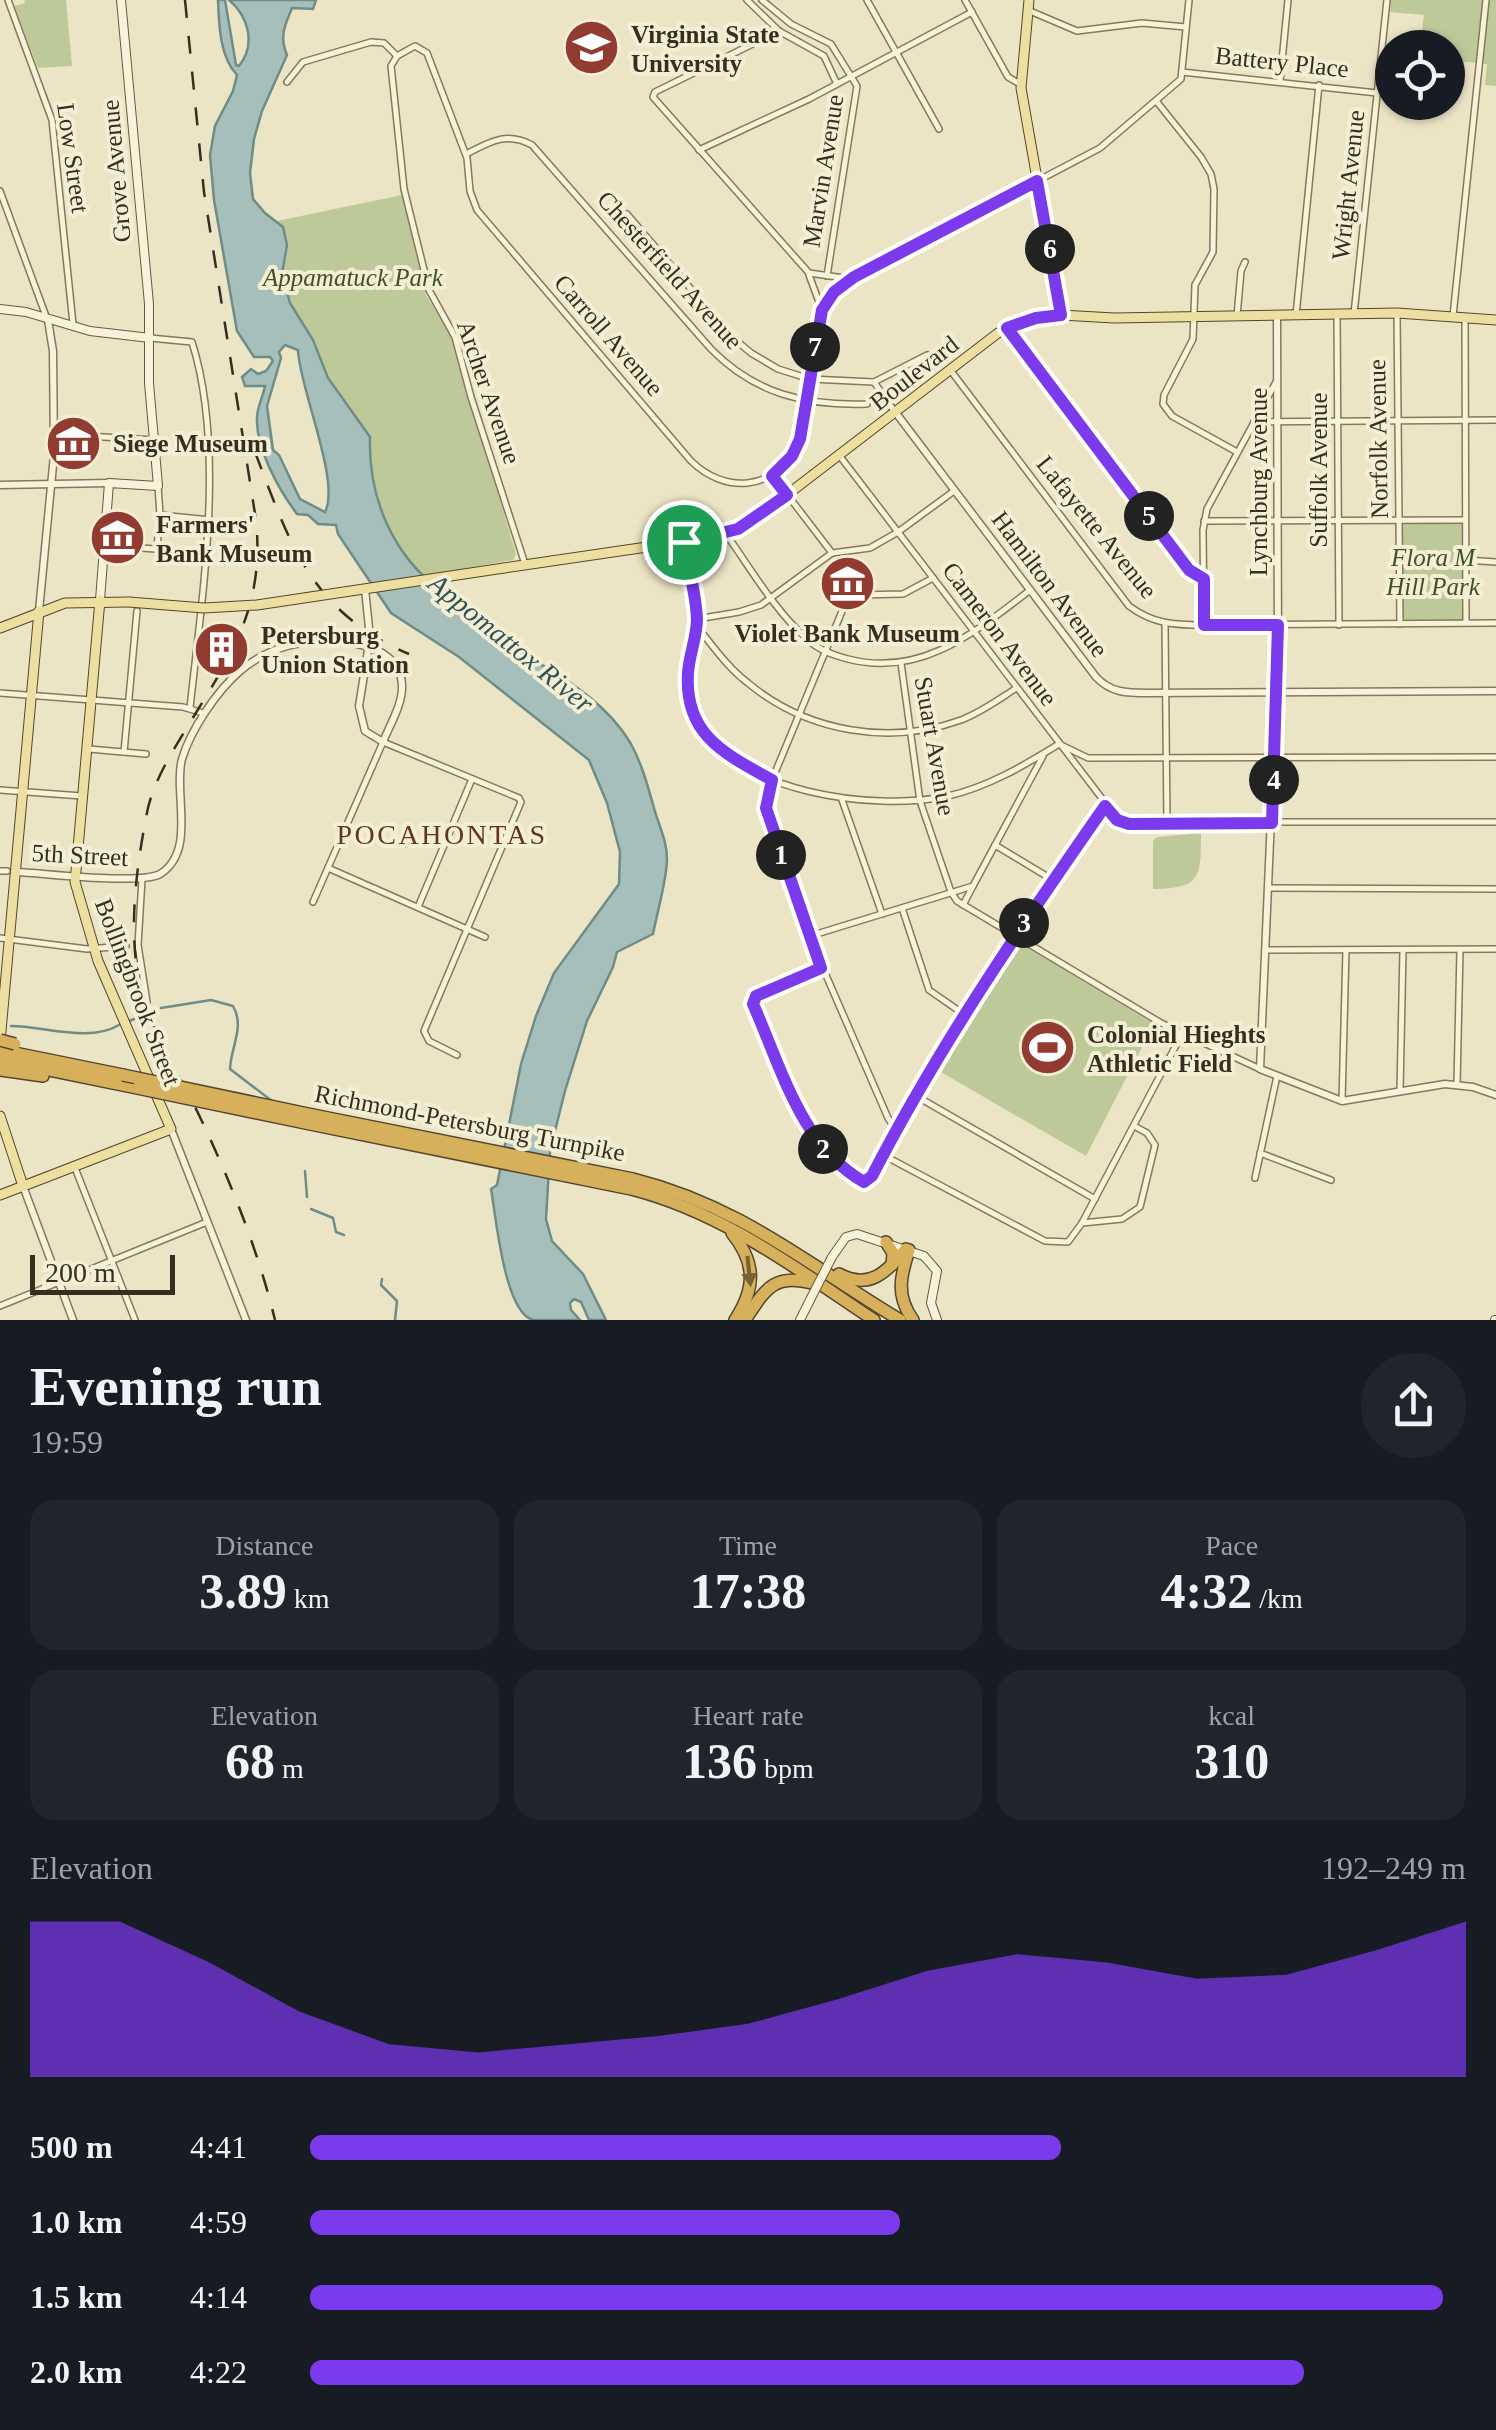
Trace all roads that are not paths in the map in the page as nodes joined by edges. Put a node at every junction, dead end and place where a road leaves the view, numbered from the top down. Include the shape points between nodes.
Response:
1 (8, 0) edge
2 (121, 0) edge
3 (747, 0) edge
4 (762, 0) edge
5 (867, 0) edge
6 (966, 0) edge
7 (1189, 0) edge
8 (1288, 0) edge
9 (1387, 0) edge
10 (1486, 0) edge
11 (1028, 5) edge
12 (972, 12) junction
13 (1186, 26) junction
14 (1384, 30) edge
15 (779, 31) junction
16 (896, 54) junction
17 (397, 56) junction
18 (1182, 72) junction
19 (851, 77) junction
20 (1280, 81) junction
21 (286, 82) dead end
22 (838, 84) junction
23 (1020, 84) junction
24 (1319, 85) junction
25 (1375, 93) edge
26 (1158, 102) junction
27 (1375, 112) edge
28 (939, 129) dead end
29 (699, 150) junction
30 (466, 154) junction
31 (1037, 181) junction
32 (0, 190) edge
33 (627, 214) dead end
34 (1245, 262) dead end
35 (809, 273) junction
36 (827, 276) junction
37 (851, 279) junction
38 (0, 309) edge
39 (822, 310) junction
40 (1396, 313) junction
41 (1337, 314) junction
42 (1354, 314) junction
43 (1061, 315) junction
44 (1276, 315) junction
45 (1296, 315) junction
46 (1194, 316) junction
47 (1237, 316) junction
48 (1459, 317) junction
49 (48, 320) junction
50 (1496, 320) edge
51 (73, 328) junction
52 (1007, 328) junction
53 (150, 338) junction
54 (927, 355) dead end
55 (951, 371) junction
56 (810, 379) junction
57 (1277, 380) junction
58 (874, 382) junction
59 (806, 402) junction
60 (867, 404) dead end
61 (896, 413) junction
62 (1465, 420) junction
63 (1496, 420) edge
64 (1398, 421) junction
65 (1254, 422) junction
66 (1278, 422) junction
67 (1338, 422) junction
68 (53, 434) junction
69 (154, 440) junction
70 (1237, 452) junction
71 (840, 455) junction
72 (772, 476) junction
73 (52, 482) junction
74 (33, 484) junction
75 (109, 484) junction
76 (0, 485) edge
77 (158, 486) junction
78 (954, 490) junction
79 (787, 495) junction
80 (50, 499) junction
81 (160, 515) junction
82 (210, 520) junction
83 (1278, 520) junction
84 (1338, 520) junction
85 (1399, 520) junction
86 (1465, 520) junction
87 (1204, 521) junction
88 (898, 532) junction
89 (726, 534) junction
90 (684, 542) junction
91 (104, 544) junction
92 (157, 548) junction
93 (206, 552) junction
94 (832, 554) junction
95 (1465, 560) junction
96 (1496, 562) edge
97 (525, 566) junction
98 (933, 578) junction
99 (1204, 579) junction
100 (365, 589) junction
101 (1030, 590) junction
102 (772, 598) junction
103 (100, 600) junction
104 (40, 611) junction
105 (137, 611) dead end
106 (696, 622) junction
107 (1466, 623) junction
108 (1496, 623) edge
109 (1165, 624) junction
110 (1400, 624) junction
111 (1204, 625) junction
112 (1278, 625) junction
113 (1339, 625) junction
114 (0, 628) edge
115 (974, 632) junction
116 (824, 651) junction
117 (901, 663) junction
118 (1016, 688) junction
119 (1496, 691) edge
120 (0, 693) edge
121 (1165, 693) junction
122 (1277, 693) junction
123 (31, 695) junction
124 (90, 699) junction
125 (129, 702) junction
126 (190, 708) junction
127 (206, 715) junction
128 (798, 715) junction
129 (911, 732) junction
130 (383, 742) junction
131 (1059, 744) junction
132 (86, 748) junction
133 (124, 752) junction
134 (1044, 753) junction
135 (146, 754) dead end
136 (1274, 757) junction
137 (1496, 757) edge
138 (1088, 758) junction
139 (1165, 758) junction
140 (1074, 764) junction
141 (472, 780) junction
142 (772, 780) junction
143 (0, 790) edge
144 (23, 791) junction
145 (82, 796) junction
146 (842, 800) junction
147 (920, 801) junction
148 (1105, 806) junction
149 (1496, 822) edge
150 (1272, 823) junction
151 (1166, 824) junction
152 (995, 846) junction
153 (328, 868) junction
154 (8, 871) edge
155 (75, 875) junction
156 (142, 879) junction
157 (1054, 880) junction
158 (973, 886) junction
159 (1268, 888) junction
160 (1496, 888) edge
161 (951, 892) junction
162 (313, 902) dead end
163 (963, 906) junction
164 (418, 907) junction
165 (902, 908) junction
166 (882, 914) junction
167 (468, 928) junction
168 (485, 936) dead end
169 (809, 936) junction
170 (1015, 937) junction
171 (5, 938) edge
172 (126, 946) dead end
173 (94, 949) junction
174 (1265, 950) junction
175 (1346, 950) junction
176 (1403, 950) junction
177 (1460, 950) junction
178 (1496, 950) edge
179 (821, 968) junction
180 (147, 1002) dead end
181 (964, 1015) junction
182 (1182, 1034) junction
183 (6, 1055) edge
184 (457, 1055) dead end
185 (1260, 1069) junction
186 (1277, 1076) junction
187 (122, 1080) junction
188 (1457, 1084) junction
189 (1400, 1091) junction
190 (1496, 1094) edge
191 (916, 1096) junction
192 (1342, 1100) junction
193 (0, 1116) edge
194 (312, 1119) junction
195 (1134, 1126) junction
196 (171, 1129) junction
197 (896, 1130) junction
198 (1260, 1153) junction
199 (883, 1155) junction
200 (74, 1166) junction
201 (566, 1172) junction
202 (1255, 1178) dead end
203 (1331, 1180) dead end
204 (22, 1186) junction
205 (0, 1195) edge
206 (1095, 1199) junction
207 (207, 1222) junction
208 (1082, 1223) junction
209 (727, 1225) junction
210 (886, 1242) junction
211 (907, 1250) junction
212 (112, 1260) junction
213 (812, 1262) junction
214 (892, 1265) junction
215 (58, 1282) junction
216 (823, 1286) junction
217 (0, 1306) edge
218 (73, 1320) edge
219 (134, 1320) edge
220 (246, 1320) edge
221 (735, 1320) edge
222 (746, 1320) edge
223 (800, 1320) edge
224 (874, 1320) edge
225 (900, 1320) edge
226 (914, 1320) edge
227 (937, 1320) edge

1 - 51 street, Low Street via 52,120
2 - 53 main road, Grove Avenue
3 - 15 street, Marvin Avenue
4 - 19 street, Marvin Avenue via 832,44
5 - 16 street
6 - 12 street
7 - 13 street
8 - 20 street
9 - 14 street, Wright Avenue
10 - 48 street
11 - 13 street via 1077,32 1142,22
11 - 23 main road
12 - 16 street
12 - 23 street via 1008,77
13 - 18 street
15 - 22 street, Marvin Avenue via 824,56
15 - 29 street via 654,94
16 - 19 street
16 - 28 street
17 - 21 street via 384,43 371,42 302,62
17 - 30 street, Carroll Avenue via 414,46 426,53
17 - 97 street, Archer Avenue via 392,66 404,189 429,290 455,338
18 - 20 street, Battery Place
18 - 26 street, Battery Place
19 - 22 street
19 - 36 street, Marvin Avenue via 858,90
20 - 24 street, Battery Place
22 - 29 street
23 - 31 main road
24 - 25 street, Battery Place
24 - 45 street
26 - 31 street, Battery Place via 1104,145
26 - 46 street via 1213,180 1213,252 1195,284
27 - 42 street, Wright Avenue
29 - 35 street
30 - 59 street, Chesterfield Avenue via 499,137 532,144 720,358 772,392
30 - 72 street, Carroll Avenue via 477,210 691,461 724,482
31 - 37 street, Battery Place
31 - 43 main road
32 - 49 street
33 - 56 street, Chesterfield Avenue via 731,336 778,369
34 - 47 street
35 - 36 street
35 - 39 street, Marvin Avenue
36 - 37 street
37 - 39 street
38 - 49 main road
39 - 56 street, Marvin Avenue
40 - 42 main road, Boulevard
40 - 48 main road, Boulevard
40 - 64 street, Norfolk Avenue
41 - 42 main road, Boulevard
41 - 45 main road, Boulevard
41 - 67 street, Suffolk Avenue
43 - 46 main road, Boulevard
43 - 52 main road, Boulevard
44 - 45 main road, Boulevard
44 - 47 main road, Boulevard
44 - 57 street, Lynchburg Avenue
46 - 47 main road, Boulevard
46 - 70 street via 1191,345 1164,395 1165,408
48 - 50 main road, Boulevard
48 - 62 street
49 - 51 main road
49 - 68 street
51 - 53 main road
52 - 55 main road, Boulevard
52 - 99 street via 1189,570
53 - 69 main road, Grove Avenue
53 - 82 street via 192,342
54 - 58 street, Chesterfield Avenue
55 - 61 main road, Boulevard
55 - 109 street, Lafayette Avenue via 1129,606
56 - 58 street, Chesterfield Avenue
56 - 59 street, Marvin Avenue
57 - 65 street
57 - 66 street, Lynchburg Avenue
58 - 61 street, Hamilton Avenue
59 - 60 street, Chesterfield Avenue
59 - 72 street, Marvin Avenue via 796,448
61 - 71 main road, Boulevard
61 - 78 street, Hamilton Avenue
62 - 63 street
62 - 64 street
62 - 86 street
64 - 67 street
64 - 85 street, Norfolk Avenue
65 - 66 street
65 - 70 street
66 - 67 street
66 - 83 street, Lynchburg Avenue
67 - 84 street, Suffolk Avenue
68 - 69 street
68 - 73 street
69 - 77 main road, Grove Avenue
70 - 87 street
71 - 79 main road, Boulevard
71 - 88 street, Cameron Avenue
72 - 79 street
73 - 74 street
73 - 75 street
73 - 80 street
74 - 76 street
74 - 80 street
75 - 77 main road
75 - 91 main road, Bollingbrook Street
77 - 81 street
78 - 88 street
78 - 101 street, Hamilton Avenue
79 - 89 main road, Boulevard
79 - 94 street
80 - 104 street
81 - 82 street
81 - 92 street
82 - 93 street
83 - 84 street
83 - 87 street
83 - 112 street, Lynchburg Avenue
84 - 85 street
84 - 113 street, Suffolk Avenue
85 - 86 street
85 - 110 street, Norfolk Avenue
86 - 95 street
87 - 99 street
88 - 94 street via 870,548
88 - 98 street, Cameron Avenue
89 - 90 main road, Boulevard
89 - 102 street
90 - 97 main road, Boulevard
90 - 106 street
91 - 92 street
91 - 103 main road, Bollingbrook Street
92 - 93 street
93 - 126 street
94 - 102 street
95 - 96 street
95 - 107 street
97 - 100 main road, Boulevard, bridge
98 - 115 street, Cameron Avenue
98 - 116 street via 903,594 849,599
99 - 111 street
100 - 103 main road, Boulevard, bridge via 227,607
100 - 130 street, bridge via 370,638 359,706 365,731
101 - 115 street
101 - 121 street, Hamilton Avenue via 1108,688
102 - 106 street
102 - 116 street
103 - 104 main road, Boulevard
103 - 124 main road, Bollingbrook Street
104 - 114 main road, Boulevard
104 - 123 main road
105 - 125 street
106 - 128 street via 749,685
106 - 142 street via 688,669 692,714 706,738
107 - 108 street, Lafayette Avenue
107 - 110 street, Lafayette Avenue
109 - 111 street, Lafayette Avenue
109 - 121 street
110 - 113 street, Lafayette Avenue
111 - 112 street, Lafayette Avenue
112 - 113 street, Lafayette Avenue
112 - 122 street, Lynchburg Avenue
115 - 117 street via 932,656
115 - 118 street, Cameron Avenue
116 - 117 street via 872,664
116 - 128 street
117 - 129 street, Stuart Avenue
118 - 129 street via 961,720
118 - 131 street, Cameron Avenue
119 - 122 street, Hamilton Avenue
120 - 123 street
121 - 122 street, Hamilton Avenue
121 - 139 street
122 - 136 street, Lynchburg Avenue
123 - 124 street
123 - 144 main road
124 - 125 street
124 - 132 main road, Bollingbrook Street
125 - 126 street
125 - 133 street
126 - 127 street
127 - 130 street via 226,685 258,658 289,645 329,641 376,650 395,664 402,690
127 - 156 street via 181,765 175,857
128 - 129 street via 842,730
128 - 142 street
129 - 147 street, Stuart Avenue
130 - 141 street
130 - 153 street
131 - 134 street
131 - 138 street
131 - 140 street, Cameron Avenue
132 - 133 street
132 - 145 main road, Bollingbrook Street
133 - 135 street
134 - 147 street via 988,783
134 - 152 street
136 - 137 street
136 - 139 street
136 - 150 street, Lynchburg Avenue
138 - 139 street
138 - 140 street
139 - 151 street
140 - 148 street, Cameron Avenue
141 - 164 street
141 - 167 street via 520,798
142 - 146 street
142 - 169 street via 766,808
143 - 144 street
144 - 145 street
144 - 154 main road
145 - 155 main road, Bollingbrook Street
146 - 147 street
146 - 166 street
147 - 161 street, Stuart Avenue
148 - 151 street, Cameron Avenue via 1120,822
148 - 157 street
149 - 150 street
150 - 151 street
150 - 159 street, Lynchburg Avenue
152 - 157 street
152 - 158 street
153 - 162 street
153 - 164 street
154 - 155 street, 5th Street
154 - 171 main road
155 - 156 street, 5th Street
155 - 173 main road, Bollingbrook Street
156 - 180 street via 138,958
157 - 170 street
158 - 161 street
158 - 163 street
159 - 160 street
159 - 174 street, Lynchburg Avenue
161 - 163 street
161 - 165 street
163 - 170 street
164 - 167 street
165 - 166 street
165 - 181 street via 929,990
166 - 169 street
167 - 168 street
167 - 184 street via 424,1031
169 - 179 street
170 - 181 street
170 - 182 street
171 - 173 street
171 - 183 main road
172 - 173 street
173 - 196 main road, Bollingbrook Street
174 - 175 street
174 - 185 street, Lynchburg Avenue
175 - 176 street
175 - 192 street
176 - 177 street
176 - 189 street
177 - 178 street
177 - 188 street
179 - 197 street
179 - 199 street via 756,996 753,1004 811,1134 833,1161 869,1181
181 - 191 street
182 - 185 street
182 - 195 street
183 - 187 highway, Richmond-Petersburg Turnpike
183 - 187 highway, Richmond-Petersburg Turnpike
185 - 186 street
186 - 192 street
186 - 198 street
187 - 194 highway, Richmond-Petersburg Turnpike, bridge
187 - 194 highway, Richmond-Petersburg Turnpike, bridge
188 - 189 street
188 - 190 street
189 - 192 street
191 - 197 street
191 - 206 street
193 - 204 main road
194 - 201 highway, Richmond-Petersburg Turnpike
195 - 206 street
195 - 208 street via 1155,1144 1140,1207 1122,1219
196 - 200 main road
196 - 207 street, Bollingbrook Street
197 - 199 street
198 - 202 street
198 - 203 street
199 - 208 street via 1045,1241 1068,1242
200 - 204 main road
200 - 212 street
201 - 209 highway, Richmond-Petersburg Turnpike via 654,1195
201 - 213 highway, Richmond-Petersburg Turnpike via 633,1180 700,1200
204 - 205 main road
204 - 215 street
206 - 208 street
207 - 212 street
207 - 220 street, Bollingbrook Street
209 - 216 highway, Richmond-Petersburg Turnpike
209 -> 221 highway via 752,1268 750,1292
210 - 211 main road
210 - 214 highway
210 - 223 main road, bridge via 850,1235 840,1243
211 - 214 highway
211 - 226 highway via 900,1286
211 - 227 main road via 928,1258 937,1271 931,1307
212 - 215 street
212 - 219 street
213 - 214 highway via 863,1281
213 - 225 highway, Richmond-Petersburg Turnpike
215 - 217 street
215 - 218 street
216 - 222 highway via 778,1282
216 - 224 highway, Richmond-Petersburg Turnpike

